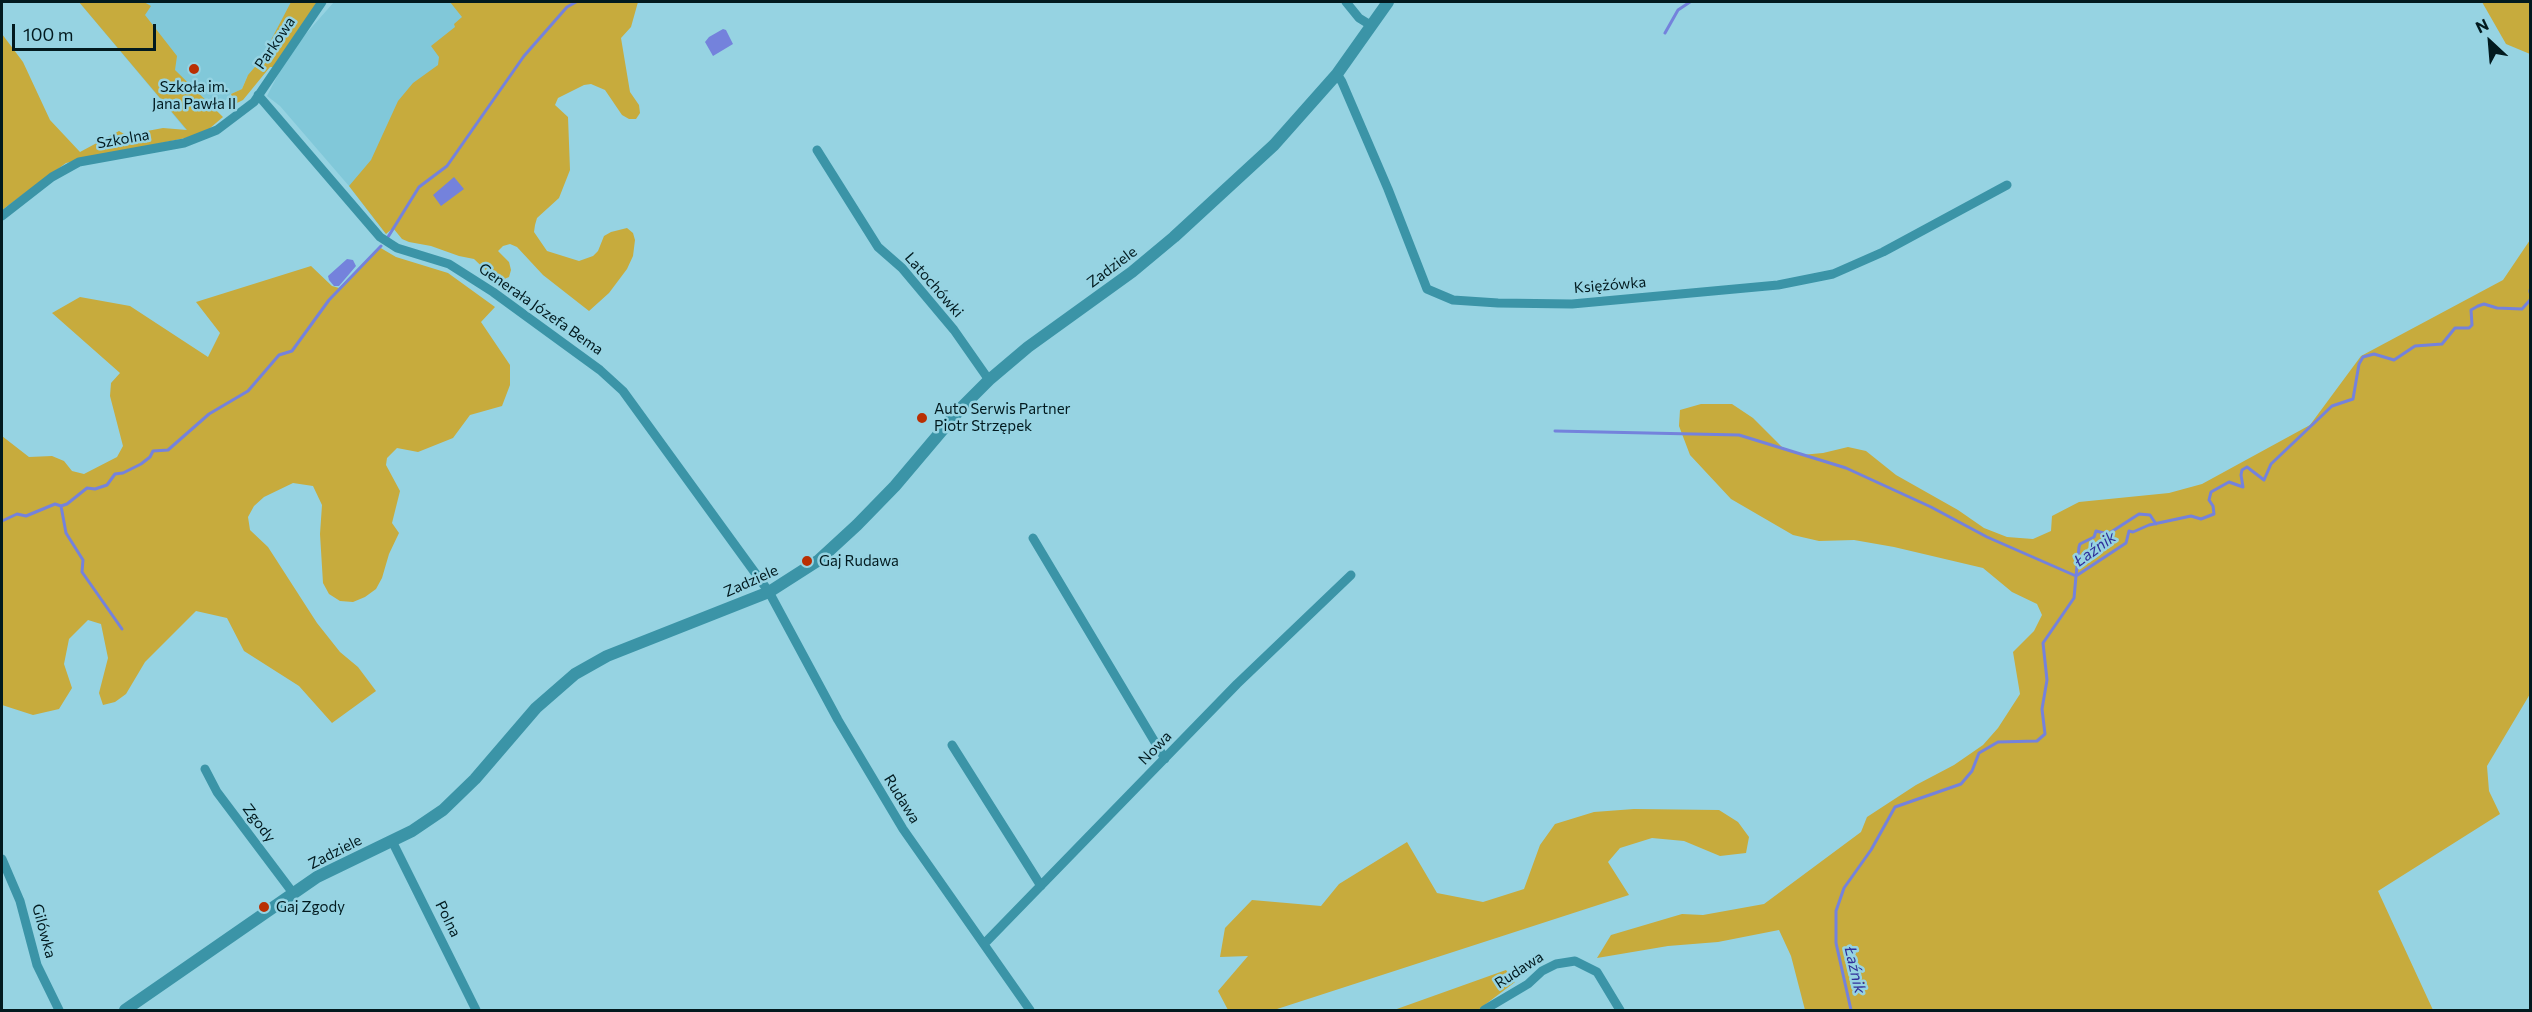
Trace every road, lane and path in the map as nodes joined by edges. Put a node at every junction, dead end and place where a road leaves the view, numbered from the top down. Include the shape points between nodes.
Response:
1 (322, 2) edge
2 (1346, 2) edge
3 (1388, 2) edge
4 (1372, 26) junction
5 (1337, 74) junction
6 (256, 98) junction
7 (817, 150) dead end
8 (2007, 184) dead end
9 (2, 216) edge
10 (989, 380) junction
11 (1033, 538) dead end
12 (1351, 575) dead end
13 (769, 592) junction
14 (952, 745) dead end
15 (1165, 759) junction
16 (205, 769) dead end
17 (392, 841) junction
18 (2, 859) edge
19 (1041, 886) junction
20 (293, 893) junction
21 (984, 944) junction
22 (59, 1011) edge
23 (125, 1011) edge
24 (476, 1011) edge
25 (1030, 1011) edge
26 (1484, 1011) edge
27 (1620, 1011) edge

1 - 6 street, Parkowa
2 - 4 street
3 - 4 street, Zadziele
4 - 5 street, Zadziele
5 - 8 street, Księżówka via 1427,289 1453,300 1572,304 1778,285 1833,274 1883,252
5 - 10 street, Zadziele via 1274,145 1174,237
6 - 9 street, Szkolna via 217,130 184,143 79,162 52,177
6 - 13 street, Generała Józefa Bema via 380,237 397,248 449,264 600,370 623,391
7 - 10 street, Latochówki via 878,247 902,268 954,330
10 - 13 street, Zadziele via 857,525 819,560
11 - 15 street
12 - 15 street, Nowa
13 - 17 street, Zadziele via 607,656 574,674 536,708 443,810
13 - 21 street, Rudawa via 869,774
14 - 19 street
15 - 19 street, Nowa
16 - 20 street, Zgody via 217,792
17 - 20 street, Zadziele via 336,866
17 - 24 street, Polna
18 - 22 street, Gilówka via 20,901 37,965
19 - 21 street, Nowa
20 - 23 street, Zadziele
21 - 25 street, Rudawa
26 - 27 street, Rudawa via 1556,964 1575,961 1597,972

